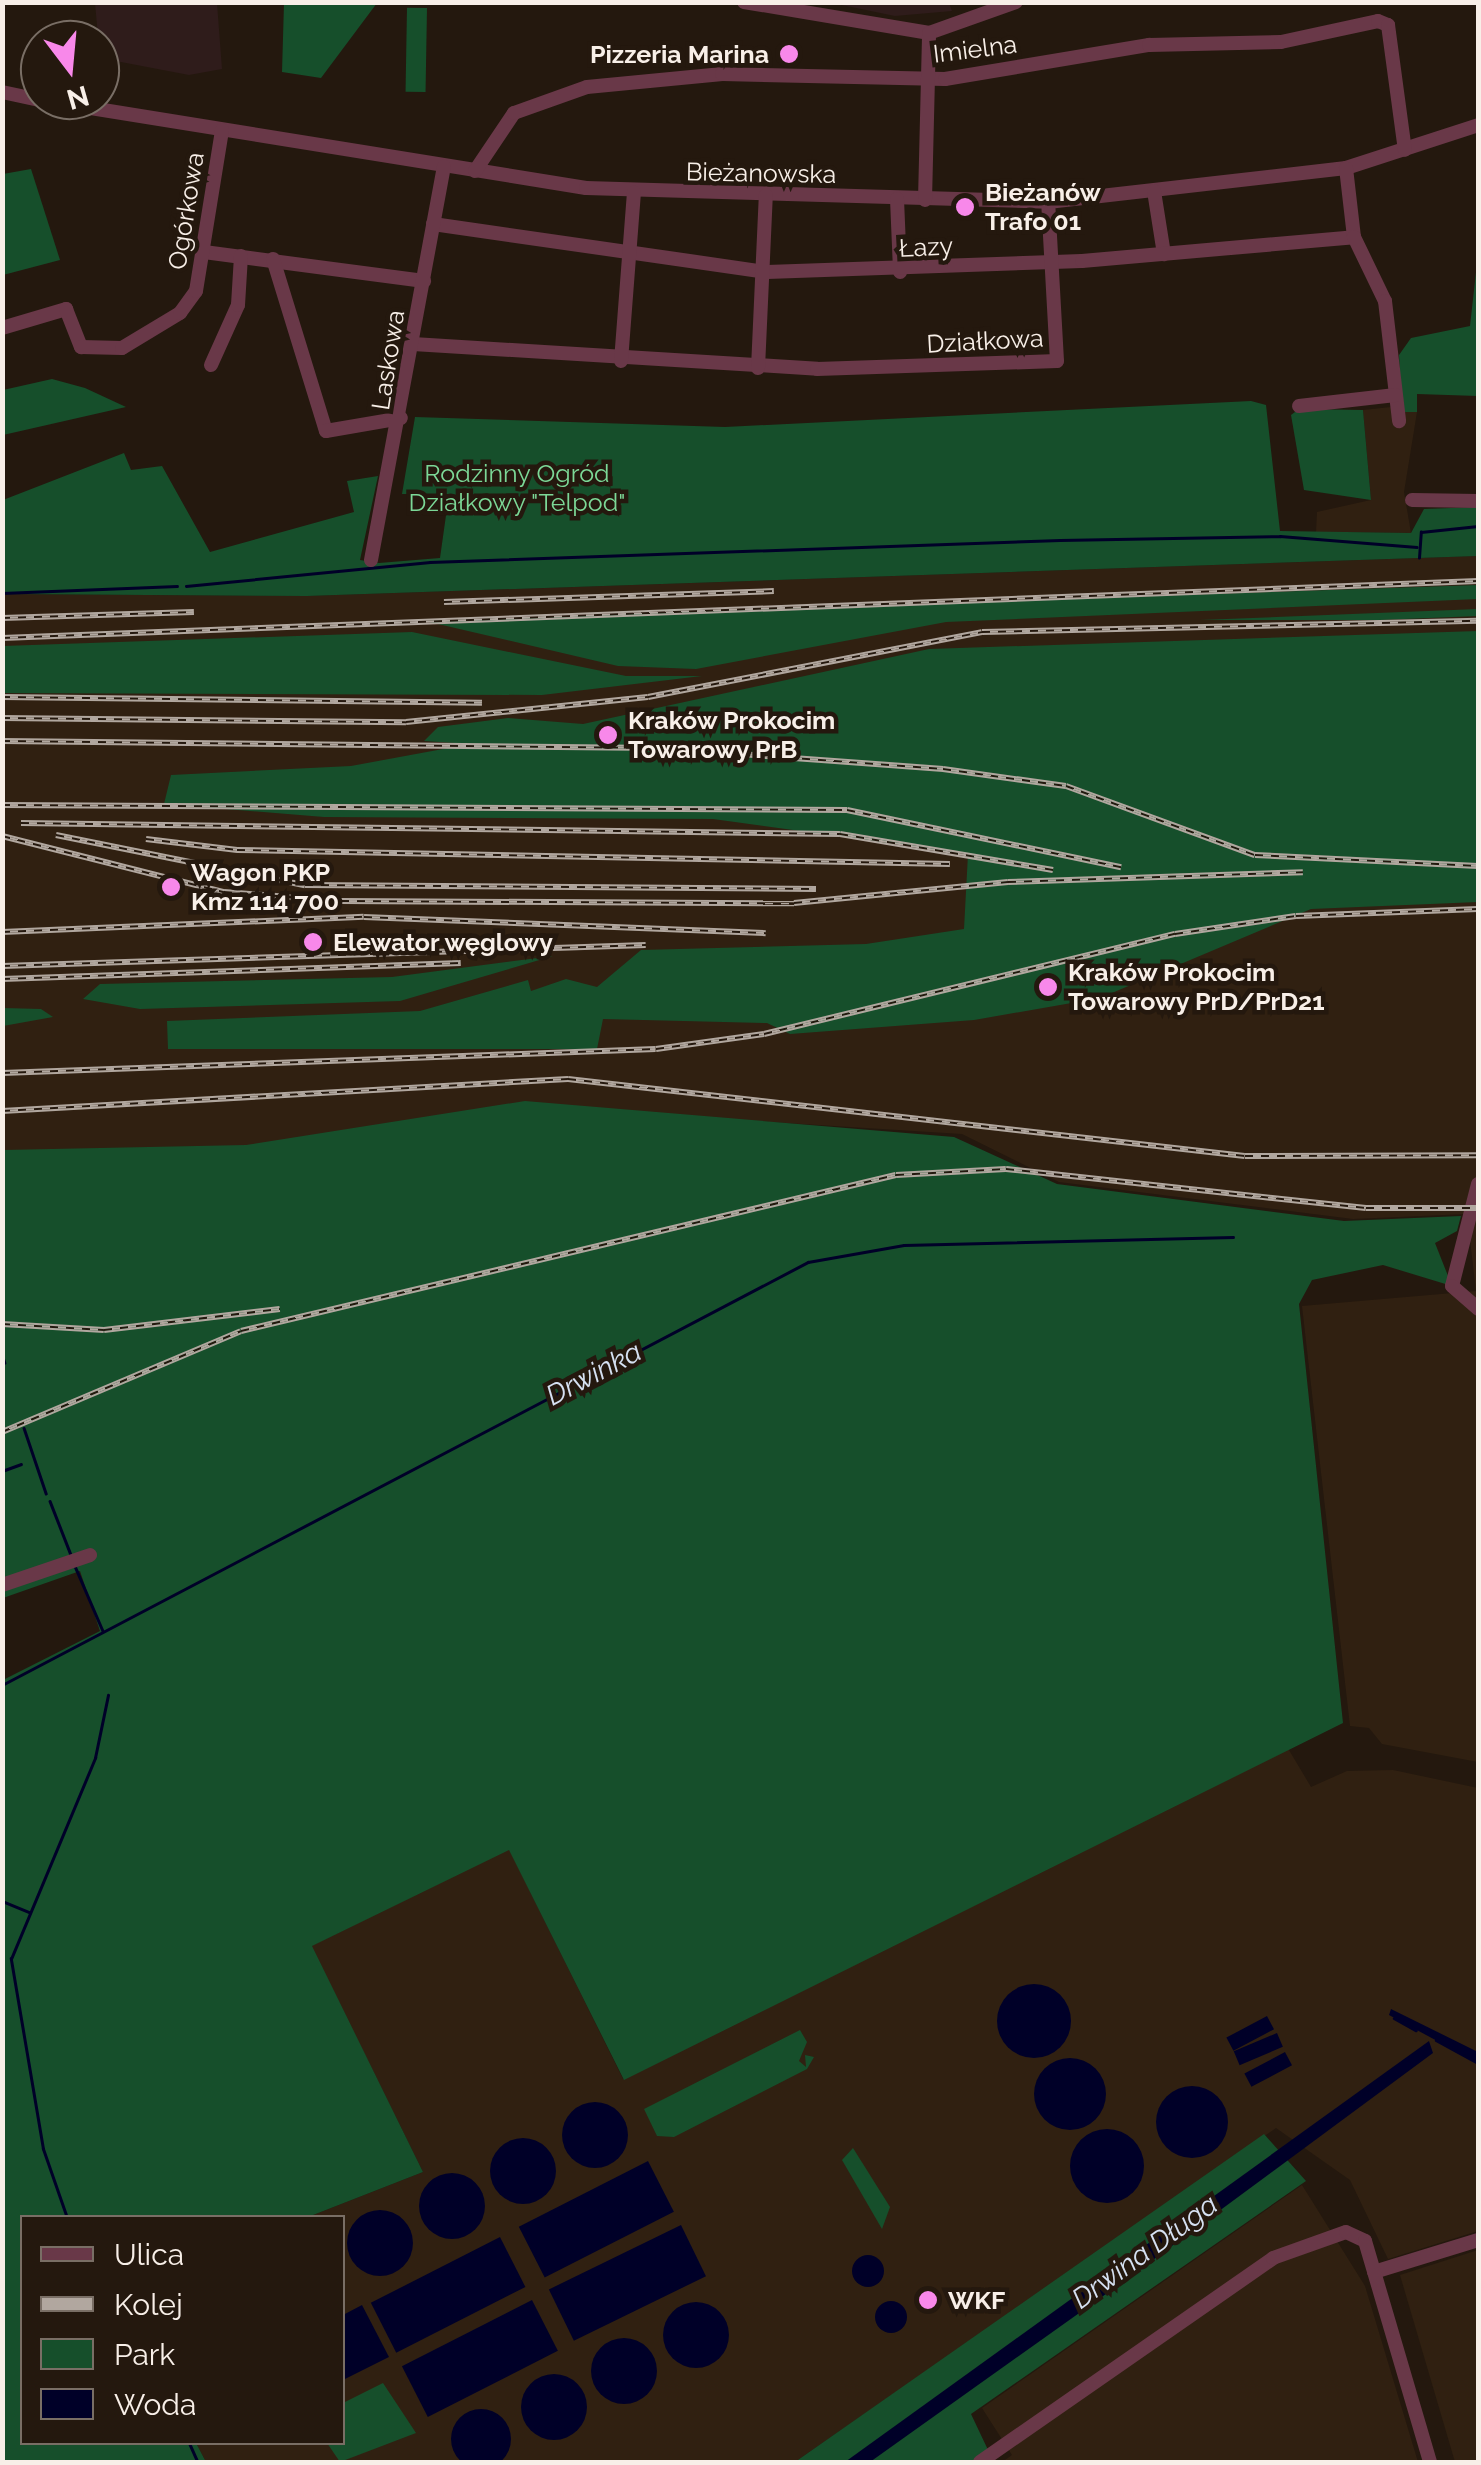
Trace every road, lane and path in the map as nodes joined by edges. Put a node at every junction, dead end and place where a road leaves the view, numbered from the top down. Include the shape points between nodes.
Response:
1 (744, 2) edge
2 (1016, 2) edge
3 (929, 34) junction
4 (928, 78) junction
5 (120, 113) edge
6 (1478, 125) edge
7 (222, 130) junction
8 (1404, 150) junction
9 (444, 166) junction
10 (1346, 168) junction
11 (475, 171) junction
12 (1154, 191) junction
13 (634, 192) junction
14 (766, 195) junction
15 (896, 199) junction
16 (925, 200) junction
17 (1048, 202) junction
18 (433, 224) junction
19 (1354, 237) junction
20 (204, 252) junction
21 (1164, 254) junction
22 (630, 255) junction
23 (241, 256) junction
24 (273, 260) junction
25 (1053, 262) junction
26 (766, 272) junction
27 (900, 272) junction
28 (424, 281) junction
29 (2, 328) edge
30 (413, 344) junction
31 (621, 360) junction
32 (210, 364) dead end
33 (758, 368) junction
34 (1396, 396) junction
35 (1300, 406) dead end
36 (401, 418) junction
37 (1399, 421) dead end
38 (1412, 500) dead end
39 (1478, 501) edge
40 (371, 560) dead end
41 (1478, 1184) edge
42 (1478, 1309) edge
43 (90, 1555) dead end
44 (2, 1585) edge
45 (1478, 2240) edge
46 (1374, 2272) junction
47 (980, 2462) edge
48 (1430, 2462) edge

1 - 3 street
2 - 3 street
3 - 4 street
4 - 8 street, Imielna via 1150,45 1280,42 1378,21 1388,25
4 - 11 street, Imielna via 672,76 559,92 499,125
4 - 16 street
5 - 7 street, Bieżanowska
6 - 8 street, Bieżanowska
7 - 9 street, Bieżanowska
7 - 20 street, Ogórkowa
8 - 10 street, Bieżanowska
9 - 11 street, Bieżanowska
9 - 18 street, Laskowa
10 - 12 street, Bieżanowska
10 - 19 street
11 - 13 street, Bieżanowska
12 - 17 street, Bieżanowska
12 - 21 street
13 - 14 street, Bieżanowska
13 - 22 street
14 - 15 street, Bieżanowska
14 - 26 street
15 - 16 street, Bieżanowska
15 - 27 street
16 - 17 street, Bieżanowska
17 - 25 street, Działkowa
18 - 22 street, Łazy
18 - 28 street, Laskowa
19 - 21 street, Łazy
19 - 34 street via 1385,301
20 - 23 street
20 - 29 street, Ogórkowa via 188,306 132,347 81,346 66,309
21 - 25 street, Łazy
22 - 26 street, Łazy
22 - 31 street
23 - 24 street
23 - 32 street via 238,305
24 - 28 street
24 - 36 street via 326,431
25 - 27 street, Łazy
25 - 33 street, Działkowa via 1057,361
26 - 27 street, Łazy
26 - 33 street
28 - 30 street, Laskowa
30 - 31 street, Działkowa
30 - 36 street, Laskowa
31 - 33 street, Działkowa
34 - 35 street
34 - 37 street
36 - 40 street, Laskowa
38 - 39 street
41 - 42 street via 1452,1286
43 - 44 street
45 - 46 street
46 - 47 street via 1354,2232 1286,2251
46 - 48 street

